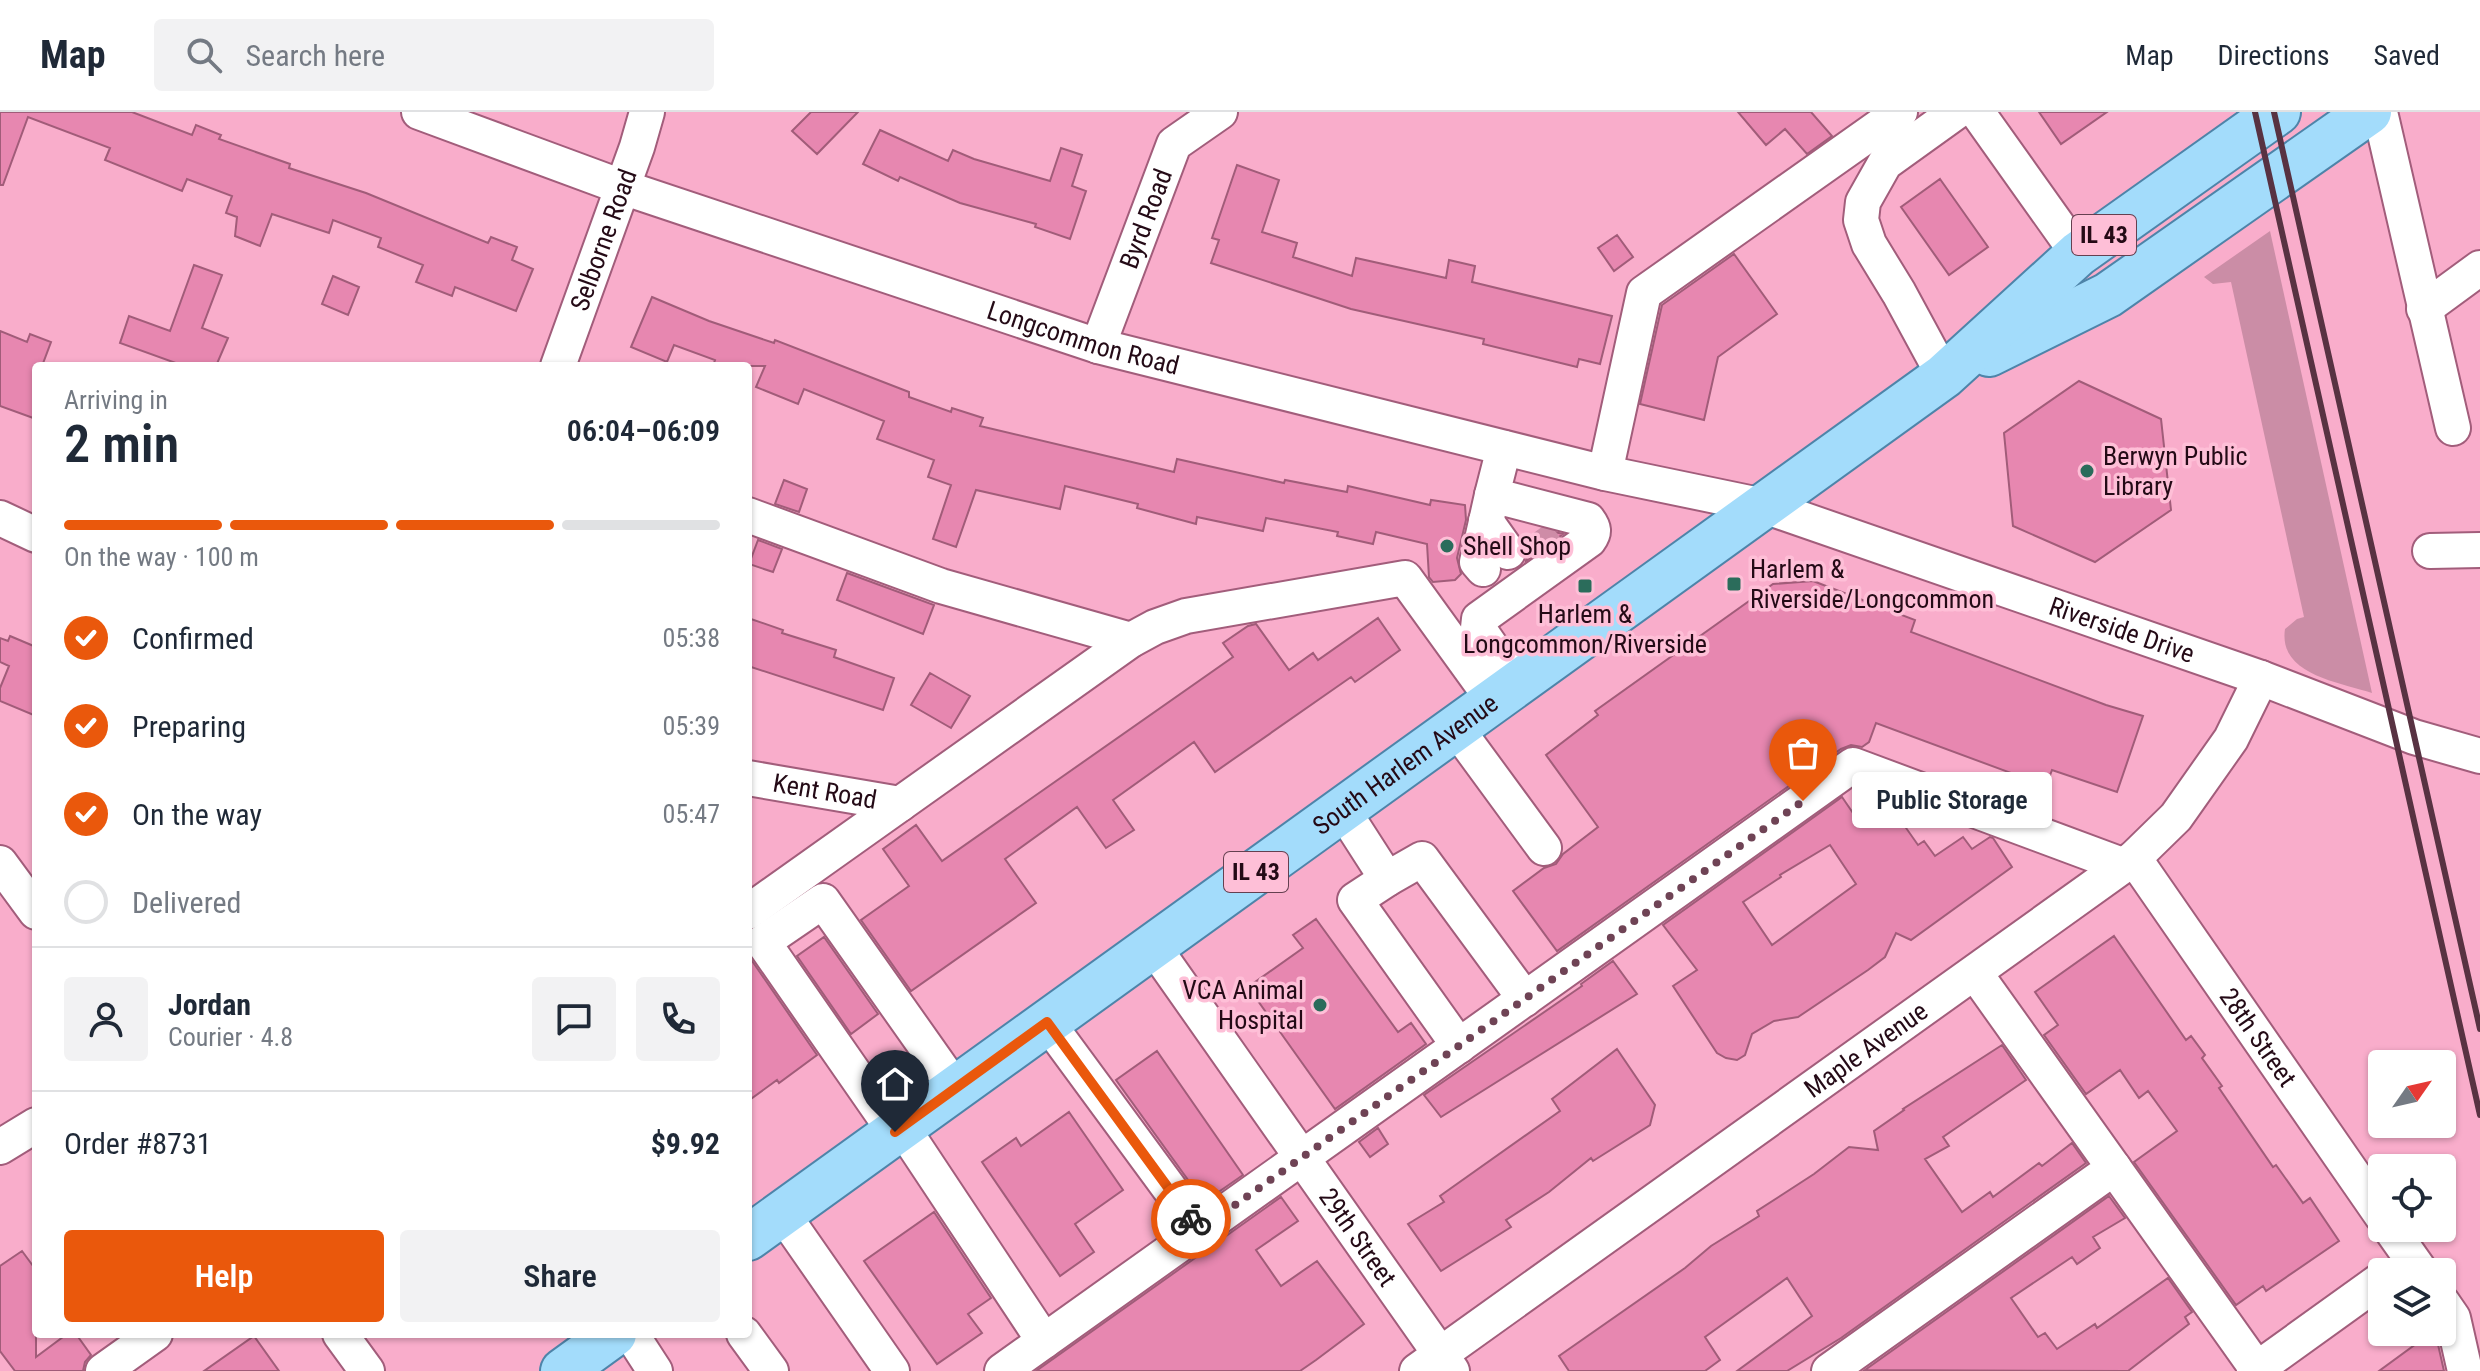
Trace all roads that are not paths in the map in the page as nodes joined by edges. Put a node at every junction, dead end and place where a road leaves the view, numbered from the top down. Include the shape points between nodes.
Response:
1 (419, 112) edge
2 (647, 112) edge
3 (1220, 112) edge
4 (1900, 112) edge
5 (1956, 112) edge
6 (1977, 112) edge
7 (2278, 112) edge
8 (2369, 112) edge
9 (2380, 112) edge
10 (622, 187) junction
11 (2078, 254) junction
12 (2480, 268) edge
13 (2424, 309) junction
14 (1098, 346) junction
15 (559, 362) edge
16 (1944, 376) junction
17 (2453, 428) dead end
18 (1504, 448) junction
19 (1605, 473) junction
20 (1497, 506) junction
21 (1764, 506) junction
22 (752, 516) edge
23 (0, 518) edge
24 (32, 533) edge
25 (1549, 550) junction
26 (2480, 550) edge
27 (2430, 551) dead end
28 (1509, 580) junction
29 (1131, 640) junction
30 (2261, 678) junction
31 (1505, 692) junction
32 (1456, 728) junction
33 (2480, 756) edge
34 (752, 779) edge
35 (900, 804) junction
36 (1342, 809) junction
37 (1544, 848) dead end
38 (2128, 861) junction
39 (0, 863) edge
40 (1387, 879) junction
41 (32, 907) edge
42 (752, 909) edge
43 (1153, 946) junction
44 (1975, 973) junction
45 (1525, 999) junction
46 (1047, 1022) junction
47 (1459, 1046) junction
48 (955, 1088) junction
49 (32, 1127) edge
50 (898, 1129) junction
51 (0, 1147) edge
52 (1302, 1158) junction
53 (2114, 1168) junction
54 (2368, 1196) edge
55 (765, 1225) edge
56 (1200, 1230) junction
57 (2368, 1289) edge
58 (2456, 1331) edge
59 (149, 1338) edge
60 (343, 1338) edge
61 (609, 1338) edge
62 (634, 1338) edge
63 (747, 1338) edge
64 (1044, 1341) junction
65 (1437, 1366) edge
66 (2256, 1370) edge
67 (103, 1371) edge
68 (367, 1371) edge
69 (564, 1371) edge
70 (655, 1371) edge
71 (771, 1371) edge
72 (892, 1371) edge
73 (1002, 1371) edge
74 (1829, 1371) edge
75 (2465, 1371) edge

1 - 10 street, Longcommon Road
2 - 10 street, Selborne Road
3 - 14 street, Byrd Road via 1174,144
4 - 19 street via 1644,293
5 - 16 street via 1885,163 1863,202 1861,220 1869,244
6 - 11 street
7 - 11 main road, South Harlem Avenue / IL 43
8 - 16 main road, South Harlem Avenue / IL 43 via 2108,295
9 - 13 street
10 - 14 street, Longcommon Road
10 - 15 street, Selborne Road
11 - 16 main road, South Harlem Avenue / IL 43
12 - 13 street
13 - 17 street
14 - 18 street, Longcommon Road
16 - 21 main road, South Harlem Avenue / IL 43
18 - 19 street, Longcommon Road
18 - 20 street
19 - 21 street, Longcommon Road
20 - 25 street
20 - 25 street via 1588,520 1593,527 1589,540
20 - 28 street via 1477,562
21 - 30 street, Riverside Drive
21 - 31 main road, South Harlem Avenue / IL 43
22 - 29 street via 941,586
23 - 24 street
25 - 28 street
26 - 27 street
28 - 31 street via 1477,624
29 - 31 street via 1186,616 1405,578
29 - 35 street
30 - 33 street, Riverside Drive via 2414,737
30 - 38 street, Maple Avenue via 2231,739 2176,817
31 - 32 main road, South Harlem Avenue / IL 43
32 - 36 main road, South Harlem Avenue / IL 43
32 - 37 street
34 - 35 street, Kent Road
35 - 42 street
36 - 40 street
36 - 43 main road, South Harlem Avenue / IL 43
38 - 44 street, Maple Avenue
38 - 45 street via 1853,765
38 - 54 street, 28th Street
39 - 41 street
40 - 45 street via 1422,859
40 - 47 street via 1355,900
43 - 46 main road, South Harlem Avenue / IL 43
43 - 52 street, 29th Street
44 - 53 street
44 - 65 street, Maple Avenue
45 - 47 street
46 - 48 main road, South Harlem Avenue / IL 43
46 - 56 street
47 - 52 street
48 - 50 main road, South Harlem Avenue / IL 43
48 - 50 street via 823,901 763,942
49 - 51 street
50 - 55 main road, South Harlem Avenue / IL 43
50 - 64 street
52 - 56 street
52 - 65 street, 29th Street
53 - 66 street
53 - 74 street
55 - 72 street
56 - 64 street
57 - 66 street
58 - 75 street
59 - 67 street
60 - 68 street
61 - 69 main road
62 - 70 street
63 - 71 street
64 - 73 street

